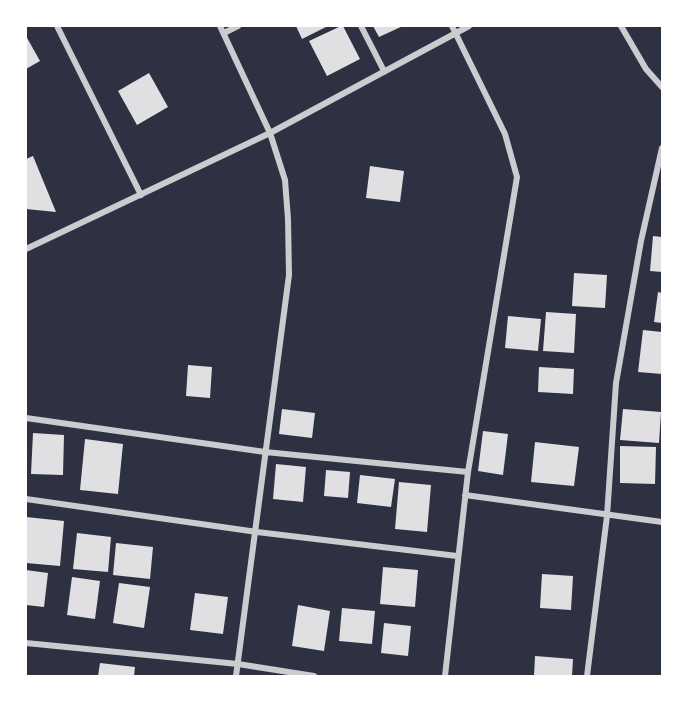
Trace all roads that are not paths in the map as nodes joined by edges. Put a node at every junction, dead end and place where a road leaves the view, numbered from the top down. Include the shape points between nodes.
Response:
1 (57, 26) edge
2 (220, 26) edge
3 (238, 26) edge
4 (361, 26) edge
5 (469, 26) edge
6 (621, 26) edge
7 (454, 29) edge
8 (224, 33) junction
9 (384, 71) junction
10 (663, 87) edge
11 (270, 133) junction
12 (663, 148) edge
13 (141, 195) junction
14 (26, 249) edge
15 (26, 418) edge
16 (265, 452) junction
17 (468, 472) junction
18 (465, 495) junction
19 (26, 499) edge
20 (607, 516) junction
21 (663, 522) edge
22 (257, 532) junction
23 (457, 556) junction
24 (26, 643) edge
25 (238, 664) junction
26 (236, 676) edge
27 (314, 676) edge
28 (445, 676) edge
29 (587, 676) edge

1 - 13 street
2 - 8 street
3 - 8 street
4 - 9 street
5 - 7 street
6 - 10 street via 646,69
7 - 9 street
7 - 17 street via 505,134 517,177
8 - 11 street
9 - 11 street
11 - 13 street
11 - 16 street via 285,180 289,275
12 - 20 street via 641,241 616,383
13 - 14 street
15 - 16 street
16 - 17 street
16 - 22 street
17 - 18 street
18 - 20 street
18 - 23 street
19 - 22 street
20 - 21 street
20 - 29 street
22 - 23 street
22 - 25 street
23 - 28 street
24 - 25 street
25 - 26 street
25 - 27 street

